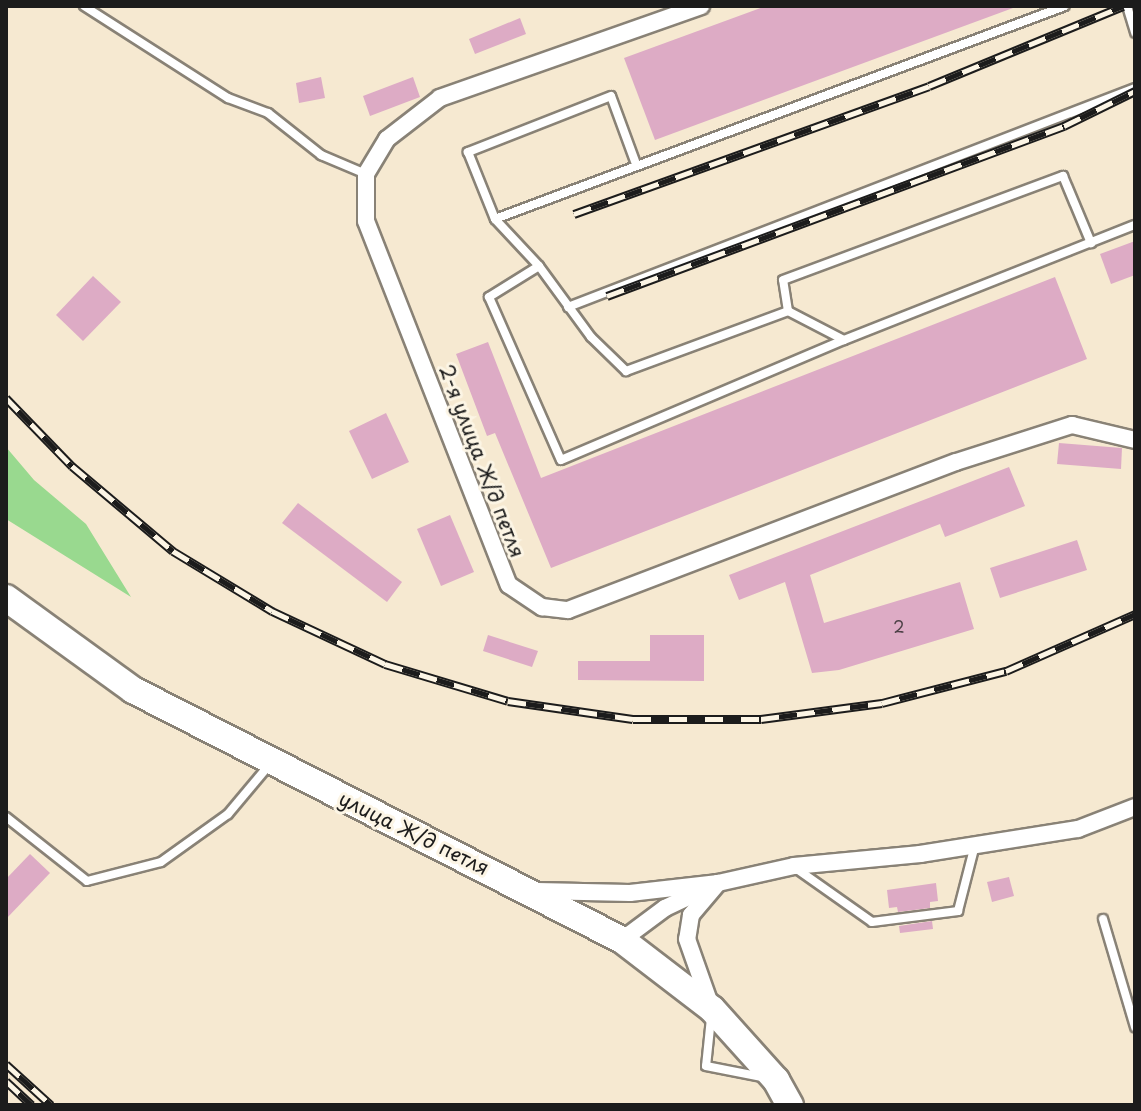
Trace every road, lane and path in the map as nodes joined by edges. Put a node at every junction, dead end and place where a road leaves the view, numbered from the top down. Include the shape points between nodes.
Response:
1 (84, 6) edge
2 (701, 6) edge
3 (1065, 6) edge
4 (1127, 6) edge
5 (1135, 33) edge
6 (1135, 88) edge
7 (636, 164) junction
8 (366, 174) junction
9 (495, 219) junction
10 (1135, 225) edge
11 (1091, 243) junction
12 (539, 266) junction
13 (568, 307) junction
14 (788, 311) junction
15 (844, 340) junction
16 (1135, 440) edge
17 (6, 598) edge
18 (271, 762) junction
19 (1135, 807) edge
20 (6, 817) edge
21 (975, 845) junction
22 (794, 866) junction
23 (718, 883) junction
24 (532, 891) junction
25 (1103, 919) dead end
26 (622, 940) junction
27 (712, 1009) junction
28 (1135, 1027) edge
29 (776, 1080) junction
30 (790, 1105) edge

1 - 8 lane via 228,98 268,113 321,155
2 - 8 street via 440,98 387,139
3 - 7 lane
4 - 5 lane
6 - 13 lane
7 - 9 lane
7 - 9 lane via 611,96 468,152
8 - 16 street, 2-я улица Ж/д петля via 366,221 509,585 542,607 568,610 956,462 1072,425
9 - 12 lane
10 - 11 lane
11 - 14 lane via 1063,176 783,280
11 - 15 lane
12 - 13 lane
12 - 15 lane via 489,297 561,460
13 - 14 lane via 626,371
14 - 15 lane
17 - 18 main road, улица Ж/д петля via 133,690
18 - 20 lane via 228,814 161,862 87,881
18 - 24 main road, улица Ж/д петля
19 - 21 street via 1078,829
21 - 22 street
21 - 22 lane via 958,911 872,922
22 - 23 street
23 - 24 street via 630,893
23 - 26 street via 665,908
23 - 27 street via 691,915 687,939
24 - 26 main road, улица Ж/д петля
25 - 28 lane
26 - 27 main road, улица Ж/д петля
27 - 29 main road, улица Ж/д петля
27 - 29 lane via 706,1066
29 - 30 main road, улица Ж/д петля

